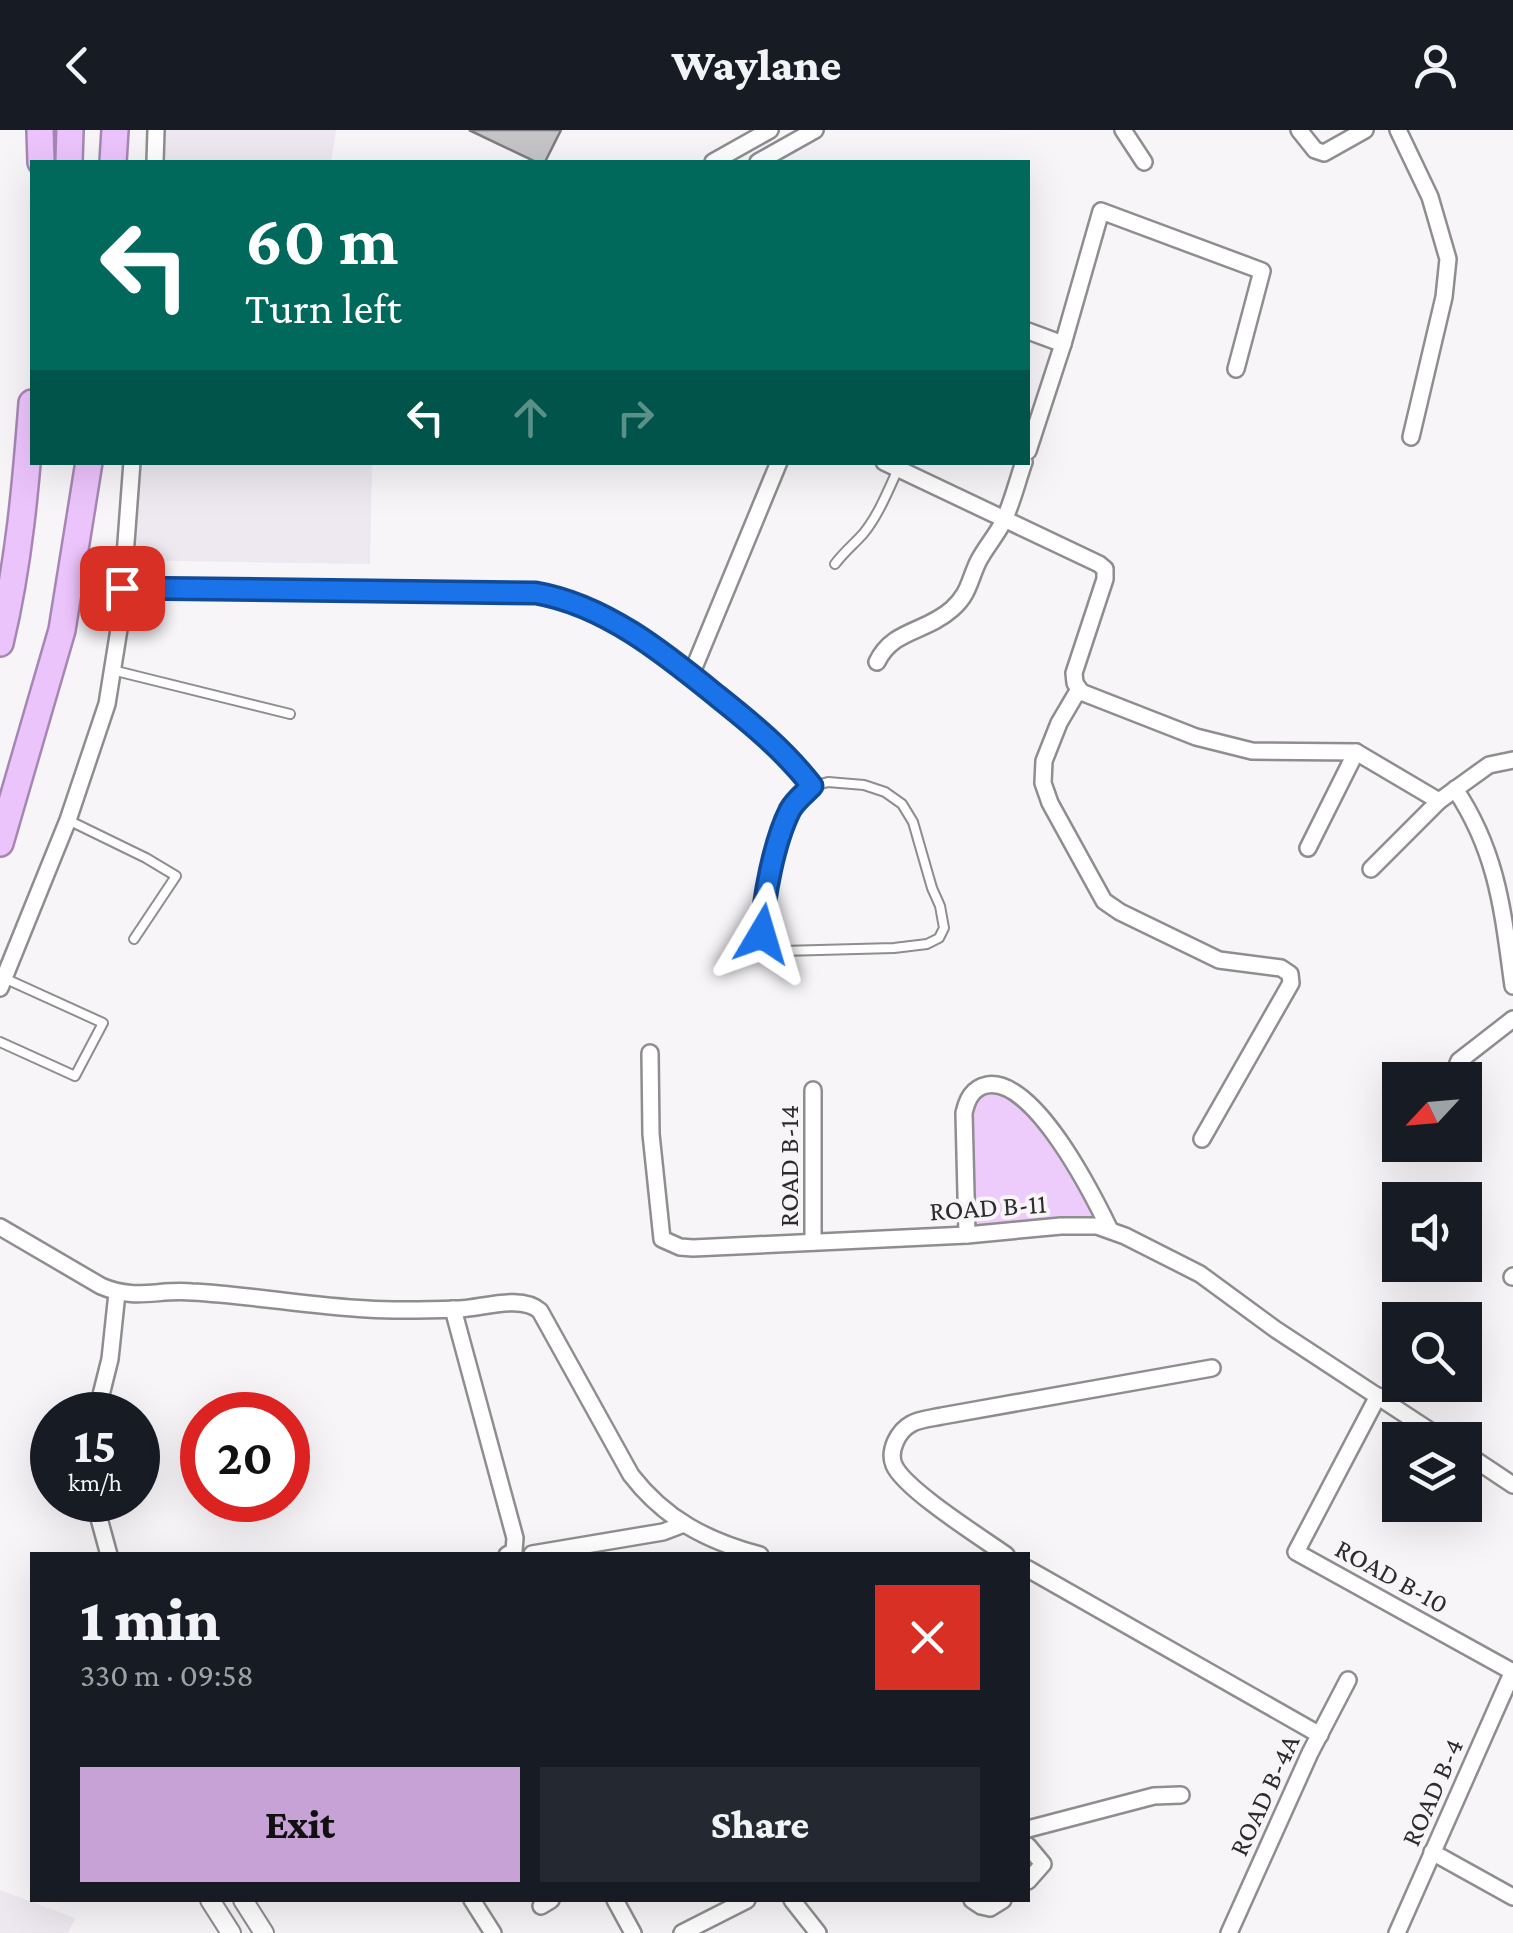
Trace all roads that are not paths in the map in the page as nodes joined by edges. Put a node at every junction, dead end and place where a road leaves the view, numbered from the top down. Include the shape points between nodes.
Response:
1 (40, 130) edge
2 (70, 130) edge
3 (99, 130) edge
4 (116, 130) edge
5 (156, 130) edge
6 (815, 130) edge
7 (1123, 130) edge
8 (1299, 130) edge
9 (1364, 130) edge
10 (1398, 130) edge
11 (768, 132) edge
12 (781, 157) edge
13 (41, 160) edge
14 (69, 160) edge
15 (98, 160) edge
16 (113, 160) edge
17 (155, 160) edge
18 (717, 160) edge
19 (1144, 162) dead end
20 (1030, 332) edge
21 (1063, 344) junction
22 (1236, 370) dead end
23 (30, 431) edge
24 (1412, 437) dead end
25 (1030, 445) edge
26 (89, 465) edge
27 (132, 465) edge
28 (778, 465) edge
29 (1023, 465) edge
30 (891, 466) edge
31 (1005, 518) junction
32 (835, 564) dead end
33 (122, 588) junction
34 (1, 634) edge
35 (877, 662) dead end
36 (112, 670) junction
37 (690, 674) junction
38 (1079, 689) junction
39 (290, 714) dead end
40 (1356, 752) junction
41 (1513, 760) edge
42 (812, 786) junction
43 (1456, 789) junction
44 (1439, 802) junction
45 (68, 820) junction
46 (0, 843) edge
47 (1308, 848) dead end
48 (1371, 868) dead end
49 (134, 940) dead end
50 (1, 981) edge
51 (1513, 986) edge
52 (1513, 1019) edge
53 (0, 1042) edge
54 (650, 1053) dead end
55 (1459, 1062) edge
56 (813, 1090) dead end
57 (1202, 1139) dead end
58 (0, 1227) edge
59 (1110, 1230) junction
60 (967, 1235) junction
61 (813, 1242) junction
62 (117, 1293) junction
63 (454, 1309) junction
64 (1212, 1368) dead end
65 (102, 1392) edge
66 (1378, 1396) junction
67 (1417, 1422) edge
68 (1482, 1464) edge
69 (1513, 1484) edge
70 (100, 1522) edge
71 (684, 1524) junction
72 (718, 1548) edge
73 (108, 1552) edge
74 (512, 1552) edge
75 (544, 1552) edge
76 (1002, 1552) edge
77 (1030, 1570) edge
78 (1513, 1671) edge
79 (1348, 1680) dead end
80 (1320, 1735) junction
81 (1182, 1794) dead end
82 (1030, 1828) edge
83 (1030, 1848) edge
84 (1432, 1852) junction
85 (1030, 1879) edge
86 (1513, 1897) edge
87 (211, 1902) edge
88 (244, 1902) edge
89 (473, 1902) edge
90 (617, 1902) edge
91 (744, 1902) edge
92 (794, 1902) edge
93 (975, 1902) edge
94 (1000, 1902) edge
95 (232, 1933) edge
96 (264, 1933) edge
97 (494, 1933) edge
98 (632, 1933) edge
99 (682, 1933) edge
100 (818, 1933) edge
101 (1229, 1933) edge
102 (1396, 1933) edge

1 - 13 highway
2 - 14 highway
3 - 15 highway
4 - 16 highway
5 - 17 street
6 - 12 street
7 - 19 street
8 - 9 street via 1324,153
10 - 24 street via 1430,197 1448,259
11 - 12 street
11 - 18 street
20 - 21 street
21 - 22 street via 1101,212 1262,271
21 - 25 street
23 - 34 highway
26 - 46 highway via 62,630
27 - 33 street
28 - 37 street
29 - 31 street
30 - 31 street
30 - 32 lane via 880,508
31 - 35 street via 962,599 936,622 892,641
31 - 38 street via 1105,569 1074,673
33 - 36 street
33 - 37 street via 558,596 642,638
36 - 39 lane
36 - 45 street
37 - 42 street
38 - 40 street via 1196,737 1252,751
38 - 57 street via 1049,748 1043,782 1104,901 1218,960 1290,974 1291,983
40 - 44 street
40 - 47 street
41 - 43 street via 1489,765
42 - 42 lane via 864,785 902,804 940,906 939,938 894,948 782,951 766,941 763,918 780,836 792,807
43 - 44 street
43 - 51 street via 1501,894
44 - 48 street
45 - 49 lane via 176,876
45 - 50 street
50 - 53 lane via 103,1023 75,1076
52 - 55 street
54 - 61 street, ROAD B-11 via 662,1239 693,1248
56 - 61 street, ROAD B-14
58 - 62 street
59 - 60 street, ROAD B-11 via 1061,1226
59 - 60 street via 1056,1136 1027,1102 990,1084 968,1098 964,1114
59 - 66 street, ROAD B-11 via 1200,1274
60 - 61 street, ROAD B-11
62 - 63 street via 188,1291 367,1309
62 - 65 street
63 - 71 street via 533,1304 632,1475
63 - 74 street
64 - 76 street via 911,1424 892,1450 894,1465 912,1488
66 - 67 street, ROAD B-11
66 - 78 street, ROAD B-10 via 1296,1552
68 - 69 street
70 - 73 street
71 - 72 street
71 - 75 street
77 - 80 street
78 - 84 street, ROAD B-4
79 - 80 street, ROAD B-4A
80 - 101 street, ROAD B-4A
81 - 82 street
83 - 85 street via 1043,1864
84 - 86 street
84 - 102 street, ROAD B-4
87 - 95 street
88 - 96 street
89 - 97 street
90 - 98 street
91 - 99 street
92 - 100 street
93 - 94 street via 990,1908

